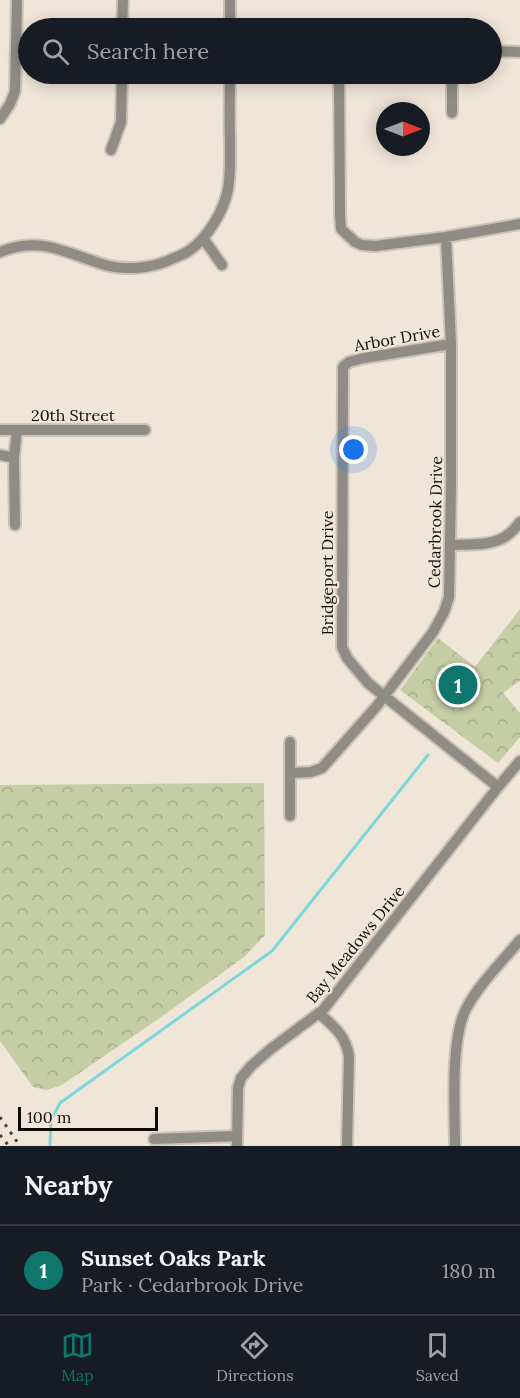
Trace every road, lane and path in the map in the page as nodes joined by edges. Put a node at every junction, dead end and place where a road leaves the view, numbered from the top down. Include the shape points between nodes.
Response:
1 (17, 0) edge
2 (123, 0) edge
3 (230, 0) edge
4 (122, 18) edge
5 (230, 18) edge
6 (502, 51) edge
7 (520, 52) edge
8 (122, 84) edge
9 (230, 84) edge
10 (339, 84) edge
11 (452, 84) edge
12 (452, 113) dead end
13 (0, 119) edge
14 (111, 150) dead end
15 (520, 224) edge
16 (447, 237) junction
17 (203, 238) junction
18 (0, 252) edge
19 (222, 265) dead end
20 (451, 344) junction
21 (349, 362) joint
22 (0, 430) edge
23 (17, 430) junction
24 (145, 430) dead end
25 (0, 455) edge
26 (14, 458) junction
27 (520, 522) edge
28 (15, 525) dead end
29 (450, 545) junction
30 (384, 697) junction
31 (290, 742) dead end
32 (520, 761) edge
33 (290, 773) junction
34 (498, 787) junction
35 (290, 816) dead end
36 (520, 940) edge
37 (319, 1013) junction
38 (154, 1139) dead end
39 (237, 1141) edge
40 (347, 1146) edge
41 (455, 1146) edge

1 - 13 street via 15,91
2 - 4 street
3 - 5 street
6 - 7 street
8 - 14 street via 121,122
9 - 17 street via 228,189 221,210
10 - 16 street via 341,229 355,242 375,246
11 - 12 street
15 - 16 street
16 - 20 street, Cedarbrook Drive
17 - 18 street via 190,251 167,262 128,268 103,265 46,246 12,247
17 - 19 street
20 - 21 street, Arbor Drive
20 - 29 street, Cedarbrook Drive
21 - 30 street, Bridgeport Drive via 343,367 342,647 368,683
22 - 23 street, 20th Street
23 - 24 street, 20th Street
23 - 26 street
25 - 26 street
26 - 28 street
27 - 29 street via 500,540
29 - 30 street, Cedarbrook Drive via 449,597 444,612
30 - 33 street, Cedarbrook Drive via 322,768
30 - 34 street, Bridgeport Drive
31 - 33 street
32 - 34 street, Bay Meadows Drive
33 - 35 street
34 - 37 street, Bay Meadows Drive
36 - 41 street via 483,985 462,1020 457,1039
37 - 39 street, Bay Meadows Drive via 272,1048 241,1078
37 - 40 street via 342,1035 349,1056
38 - 39 street

